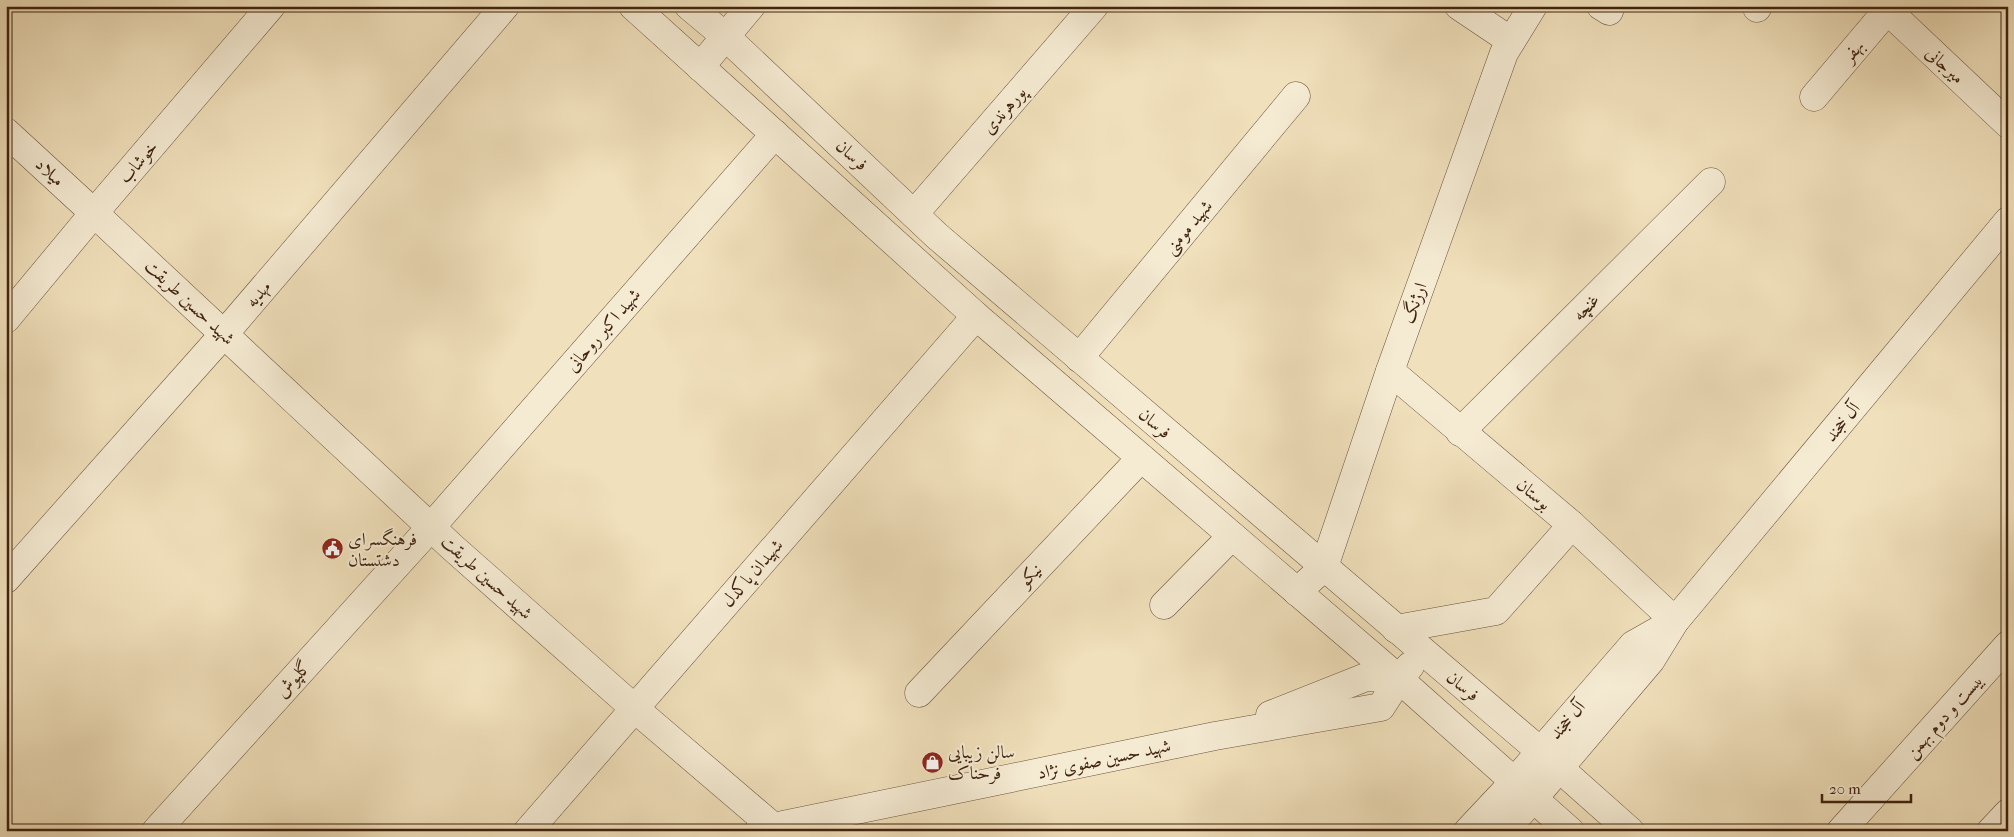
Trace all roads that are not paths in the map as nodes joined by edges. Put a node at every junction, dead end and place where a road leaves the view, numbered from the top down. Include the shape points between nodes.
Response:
1 (271, 6) edge
2 (506, 6) edge
3 (633, 6) edge
4 (689, 6) edge
5 (751, 6) edge
6 (1094, 6) edge
7 (1460, 6) edge
8 (1532, 6) edge
9 (1602, 6) edge
10 (1611, 6) edge
11 (1887, 8) edge
12 (726, 37) junction
13 (1511, 41) junction
14 (700, 67) junction
15 (1296, 96) dead end
16 (1814, 97) dead end
17 (2008, 124) edge
18 (6, 132) edge
19 (775, 134) junction
20 (1711, 182) dead end
21 (94, 213) junction
22 (914, 214) junction
23 (2006, 227) edge
24 (976, 316) junction
25 (6, 319) edge
26 (224, 334) junction
27 (1079, 358) junction
28 (1390, 371) junction
29 (1460, 432) junction
30 (1141, 458) junction
31 (1572, 525) junction
32 (431, 526) junction
33 (1232, 536) junction
34 (1324, 567) junction
35 (6, 579) edge
36 (1297, 592) junction
37 (1164, 605) dead end
38 (1675, 621) junction
39 (1396, 629) junction
40 (2008, 645) edge
41 (1423, 652) junction
42 (1399, 679) junction
43 (919, 693) dead end
44 (634, 708) junction
45 (1549, 759) junction
46 (1523, 791) junction
47 (2008, 813) edge
48 (769, 830) edge
49 (156, 831) edge
50 (528, 831) edge
51 (1468, 831) edge
52 (1504, 831) edge
53 (1570, 831) edge
54 (1630, 831) edge
55 (1840, 831) edge
56 (1990, 831) edge

1 - 21 street, خوشاب
2 - 26 street, مهدیه
3 - 14 street, فرسان
4 - 12 street, فرسان
5 - 12 street
6 - 22 street, پورهرندی
7 - 13 street
8 - 13 street, ارژنگ
9 - 10 street via 1609,11
11 - 16 street, بهفر
11 - 17 street, میرجانی
12 - 14 street
12 - 22 street, فرسان
13 - 28 street, ارژنگ
14 - 19 street, فرسان
15 - 27 street, شهید مومنی
18 - 21 street, میلاد
19 - 24 street, فرسان
19 - 32 street, شهید اکبر روحانی
20 - 29 street, غنچه
21 - 25 street, خوشاب
21 - 26 street, شهید حسین طریقت
22 - 27 street, فرسان
23 - 38 street, آل خجند
24 - 30 street, فرسان
24 - 44 street, شهیدان پاکدل
26 - 32 street, شهید حسین طریقت
26 - 35 street, مهدیه
27 - 34 street, فرسان
28 - 29 street, بوستان
28 - 34 street, ارژنگ
29 - 31 street, بوستان
30 - 33 street, فرسان
30 - 43 street, نیکو
31 - 38 street, بوستان
31 - 39 street via 1496,611
32 - 44 street, شهید حسین طریقت
32 - 49 street, گلپوش
33 - 36 street, فرسان
33 - 37 street
34 - 36 street
34 - 39 street, فرسان
36 - 42 street, فرسان
38 - 45 street, آل خجند via 1651,660
39 - 41 street, فرسان
40 - 55 street, بیست و دوم بهمن
41 - 42 street, شهید حسین صفوی نژاد
41 - 45 street, فرسان
42 - 46 street, فرسان
42 - 48 street, شهید حسین صفوی نژاد via 1381,707 1215,736
44 - 48 street, شهید حسین طریقت
44 - 50 street, شهیدان پاکدل
45 - 46 street, آل خجند
45 - 54 street, فرسان
46 - 51 street, آل خجند
46 - 52 street, آل خجند
46 - 53 street, فرسان
47 - 56 street

